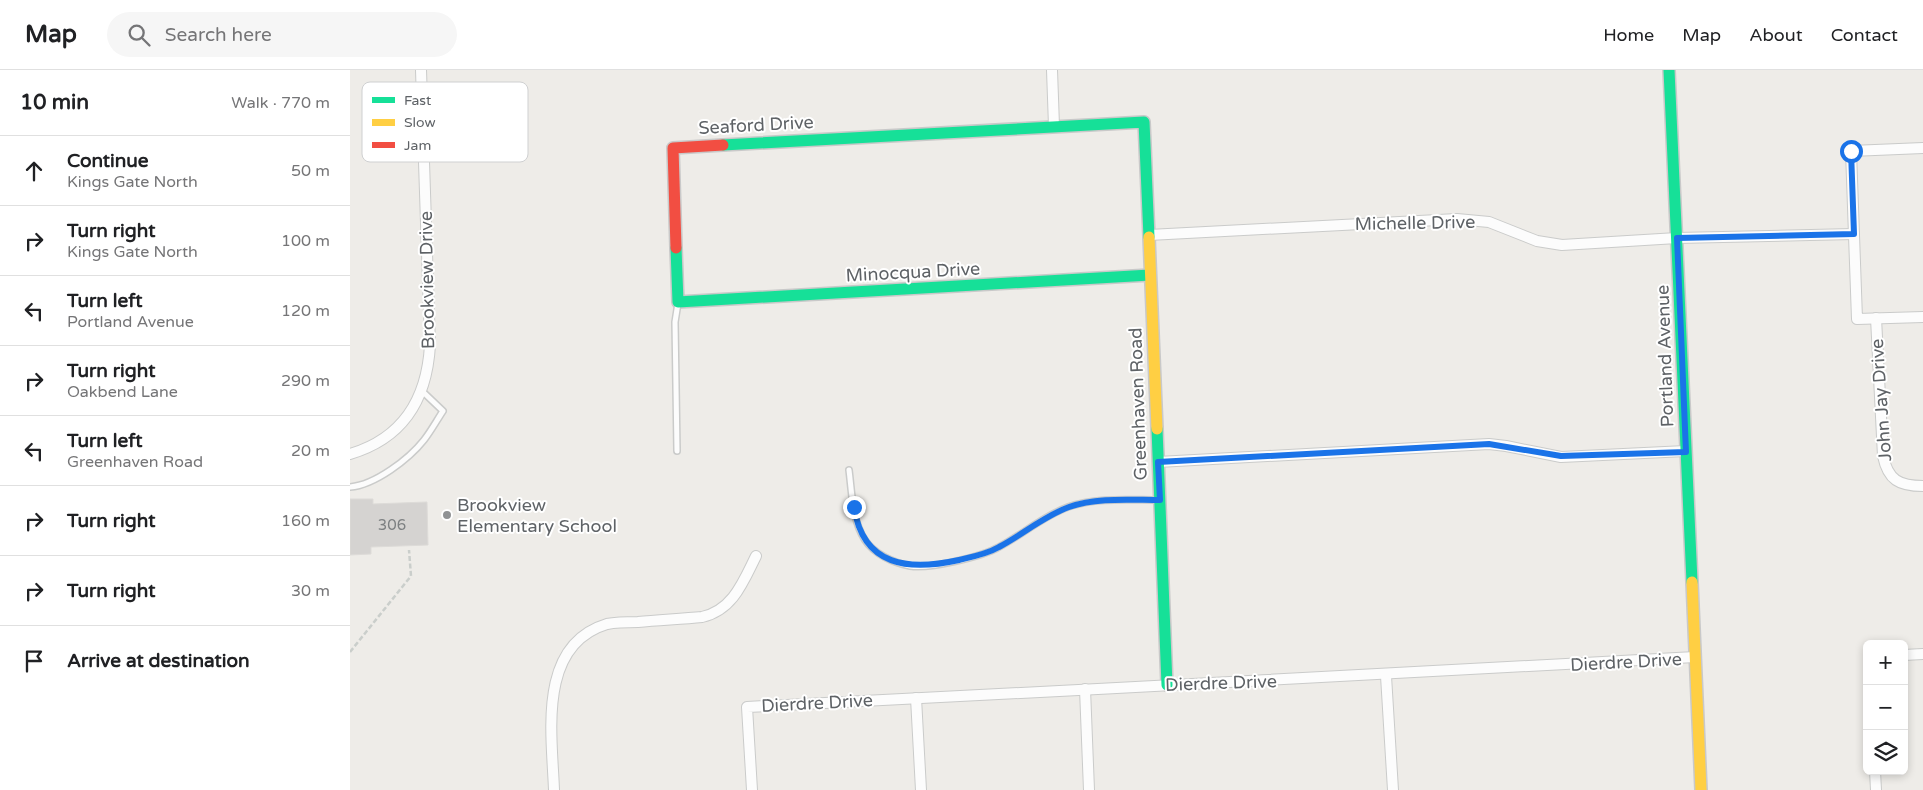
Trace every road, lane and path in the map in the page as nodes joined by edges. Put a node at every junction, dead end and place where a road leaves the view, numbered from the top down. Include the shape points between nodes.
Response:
1 (1052, 70) edge
2 (1669, 70) edge
3 (1144, 122) joint
4 (1054, 126) junction
5 (1923, 148) edge
6 (424, 162) edge
7 (1854, 234) junction
8 (1149, 235) junction
9 (1677, 238) junction
10 (1150, 275) junction
11 (678, 302) junction
12 (1923, 317) edge
13 (1876, 318) junction
14 (422, 391) junction
15 (677, 451) dead end
16 (1686, 452) junction
17 (350, 454) edge
18 (1158, 462) junction
19 (849, 470) dead end
20 (1923, 486) edge
21 (350, 487) edge
22 (1160, 500) junction
23 (409, 550) dead end
24 (756, 556) dead end
25 (350, 652) edge
26 (1923, 654) edge
27 (1908, 655) edge
28 (1695, 657) junction
29 (1386, 676) junction
30 (1167, 685) junction
31 (1084, 689) junction
32 (916, 698) junction
33 (1875, 775) edge
34 (554, 790) edge
35 (752, 790) edge
36 (920, 790) edge
37 (1089, 790) edge
38 (1393, 790) edge
39 (1701, 790) edge
40 (1876, 790) edge

1 - 4 street
2 - 9 street, Portland Avenue
3 - 4 street, Seaford Drive
3 - 8 street, Greenhaven Road
4 - 11 street, Seaford Drive via 673,148
5 - 7 street via 1851,151
6 - 14 street, Brookview Drive via 430,344
7 - 9 street, Michelle Drive
7 - 13 street via 1857,319
8 - 9 street, Michelle Drive via 1457,219 1489,222 1550,244
8 - 10 street, Greenhaven Road
9 - 16 street, Portland Avenue
10 - 11 street, Minocqua Drive
10 - 18 street, Greenhaven Road
11 - 15 lane, Seaford Drive
12 - 13 street
13 - 20 street, John Jay Drive via 1886,470 1894,480
14 - 17 street, Brookview Drive via 411,412 399,425 374,444
14 - 21 lane via 443,411 424,441 398,465 372,480
16 - 18 street via 1561,456 1489,444
16 - 28 street, Portland Avenue
18 - 22 street, Greenhaven Road
19 - 22 lane via 857,523 865,541 887,559 911,566 941,564 998,548 1069,507 1097,501
22 - 30 street, Greenhaven Road
23 - 25 path via 411,576
24 - 34 street via 735,595 714,615 609,624 579,639 558,672 551,706
26 - 27 street
28 - 29 street, Dierdre Drive
28 - 39 street, Portland Avenue
29 - 30 street, Dierdre Drive
29 - 38 street
30 - 31 street, Dierdre Drive
31 - 32 street, Dierdre Drive
31 - 37 street
32 - 35 street, Dierdre Drive via 747,707
32 - 36 street
33 - 40 street

